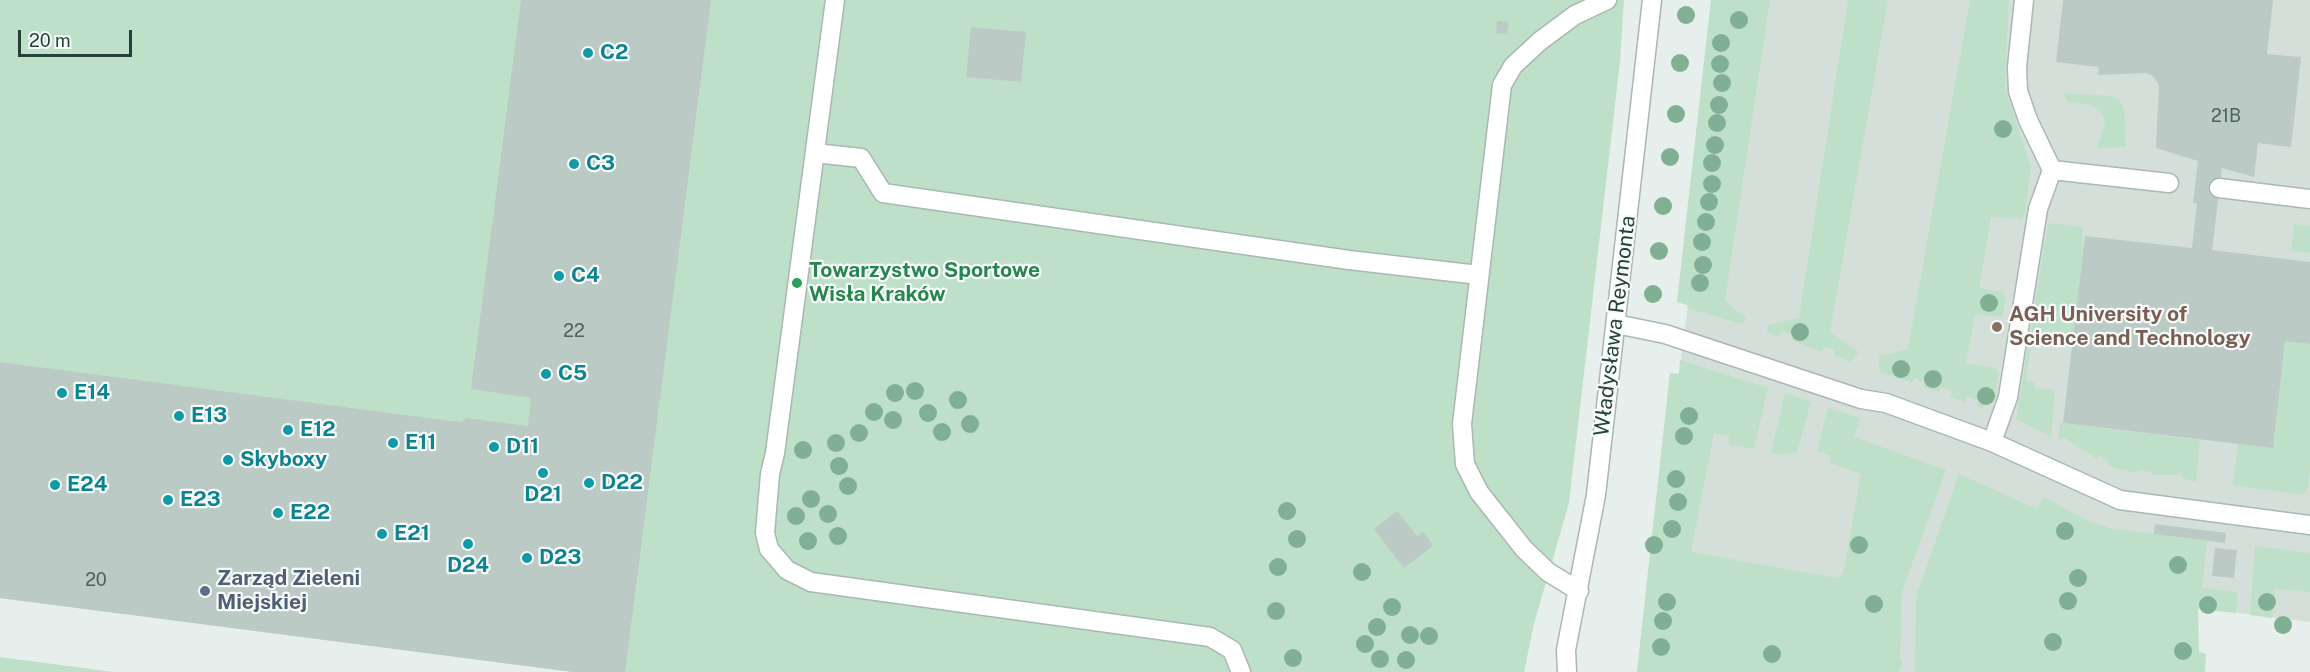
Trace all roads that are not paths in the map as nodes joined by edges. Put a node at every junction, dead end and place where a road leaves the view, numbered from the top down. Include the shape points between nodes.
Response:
1 (835, 0) edge
2 (1607, 0) edge
3 (1652, 0) edge
4 (2024, 0) edge
5 (815, 153) junction
6 (2052, 170) junction
7 (2169, 183) dead end
8 (2219, 188) dead end
9 (2310, 199) edge
10 (1479, 275) junction
11 (1616, 324) junction
12 (1992, 442) junction
13 (2310, 525) edge
14 (1579, 591) junction
15 (1566, 650) junction
16 (1241, 672) edge
17 (1553, 672) edge
18 (1567, 672) edge

1 - 5 street
2 - 10 street via 1561,25 1506,74 1499,96
3 - 11 street, Władysława Reymonta
4 - 6 street via 2018,91
5 - 10 street via 861,158 883,193
5 - 16 street via 766,507 766,540 779,563 811,582 1210,637 1232,650
6 - 7 street
6 - 12 street via 2038,209 2008,397
8 - 9 street
10 - 14 street via 1462,424 1465,464 1479,492 1524,549 1548,572
11 - 12 street via 1665,334 1861,399 1886,403
11 - 14 street, Władysława Reymonta via 1596,495
12 - 13 street via 2120,500
14 - 15 street, Władysława Reymonta
15 - 17 street, Władysława Reymonta
15 - 18 street, Władysława Reymonta

